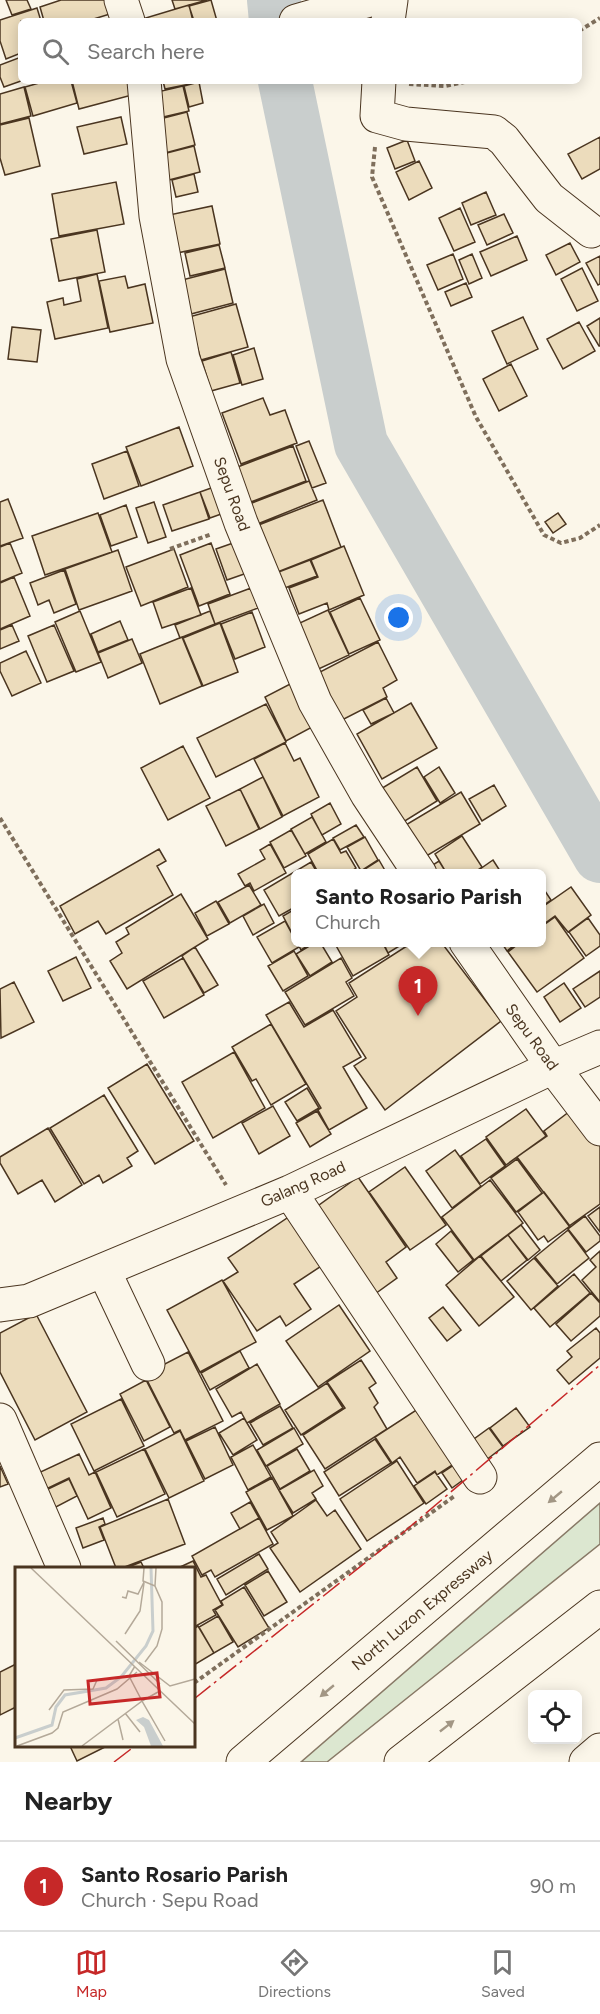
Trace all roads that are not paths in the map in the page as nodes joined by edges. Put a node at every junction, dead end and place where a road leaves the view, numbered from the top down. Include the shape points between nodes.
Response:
1 (121, 0) edge
2 (370, 0) edge
3 (391, 0) edge
4 (127, 18) edge
5 (307, 18) edge
6 (388, 18) edge
7 (144, 84) edge
8 (379, 84) edge
9 (591, 231) dead end
10 (417, 869) edge
11 (469, 947) edge
12 (600, 1047) edge
13 (553, 1067) junction
14 (600, 1129) edge
15 (290, 1192) junction
16 (104, 1271) junction
17 (0, 1305) edge
18 (148, 1364) dead end
19 (0, 1420) edge
20 (600, 1459) edge
21 (480, 1477) road end
22 (63, 1567) edge
23 (600, 1607) edge
24 (600, 1750) edge
25 (243, 1762) edge
26 (401, 1762) edge
27 (586, 1762) edge

1 - 4 main road
2 - 5 main road
3 - 6 main road
7 - 10 main road, Sepu Road via 156,216 183,359 242,523 315,702 367,794
8 - 9 main road via 377,116 406,124 494,132 549,198
11 - 13 main road, Sepu Road
12 - 13 main road, Galang Road
13 - 14 main road, Sepu Road
13 - 15 main road, Galang Road
15 - 16 main road, Galang Road
15 - 21 main road
16 - 17 main road, Galang Road via 29,1301
16 - 18 main road
19 - 22 main road
20 -> 25 main road, North Luzon Expressway
26 -> 23 main road
24 - 27 main road

